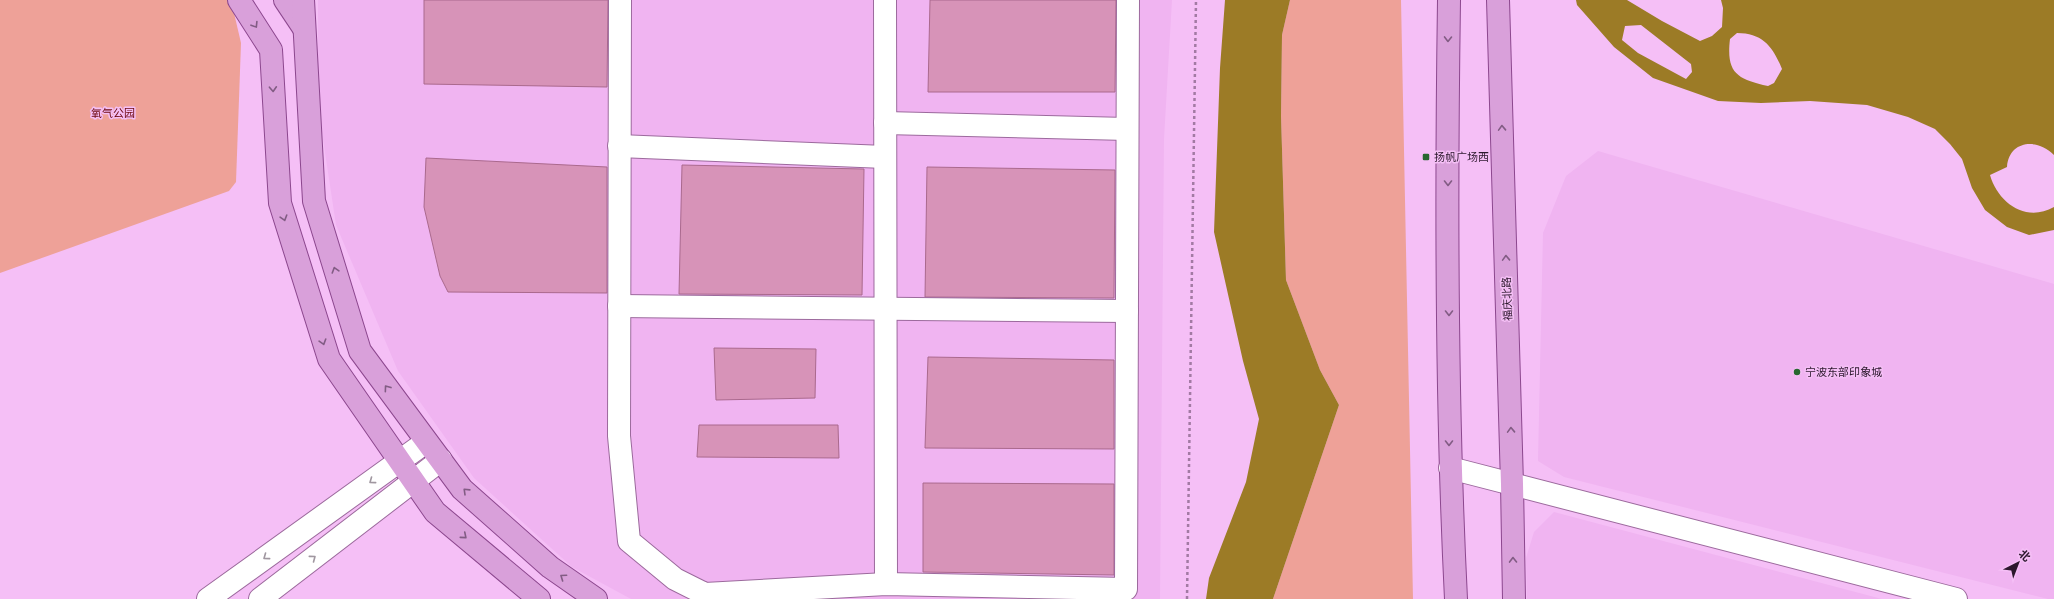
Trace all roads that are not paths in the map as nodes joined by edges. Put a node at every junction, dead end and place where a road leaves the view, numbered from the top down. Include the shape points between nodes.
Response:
1 (239, 0) edge
2 (285, 0) edge
3 (303, 0) edge
4 (620, 0) edge
5 (885, 0) edge
6 (1128, 0) edge
7 (1448, 0) edge
8 (1498, 0) edge
9 (303, 27) junction
10 (885, 123) junction
11 (1127, 129) junction
12 (619, 146) junction
13 (885, 157) junction
14 (619, 306) junction
15 (886, 309) junction
16 (1127, 311) junction
17 (426, 442) junction
18 (441, 460) junction
19 (399, 461) junction
20 (1450, 468) junction
21 (414, 482) junction
22 (1512, 484) junction
23 (886, 584) junction
24 (752, 595) edge
25 (208, 599) edge
26 (260, 599) edge
27 (539, 599) edge
28 (596, 599) edge
29 (1456, 599) edge
30 (1514, 599) edge
31 (1956, 599) edge

1 -> 19 main road via 271,50 280,203 329,359
2 - 9 main road
3 - 9 main road
4 - 12 street
5 - 10 street
6 - 11 street
7 -> 20 main road
22 -> 8 main road, 福庆北路
17 -> 9 main road via 360,351 314,201
10 - 11 street
10 - 13 street
11 - 16 street
12 - 13 street
12 - 14 street
13 - 15 street
14 - 15 street
14 - 24 street via 619,436 629,542 675,579 705,594
15 - 16 street
15 - 23 street
16 - 23 street via 1126,589
17 - 18 main road
17 - 19 street
18 - 21 street
28 -> 18 main road via 550,567 462,489
19 - 21 main road
19 -> 25 street
20 - 22 street
20 - 29 main road
26 -> 21 street
21 -> 27 main road via 435,512
30 -> 22 main road, 福庆北路
22 - 31 street
23 - 24 street

